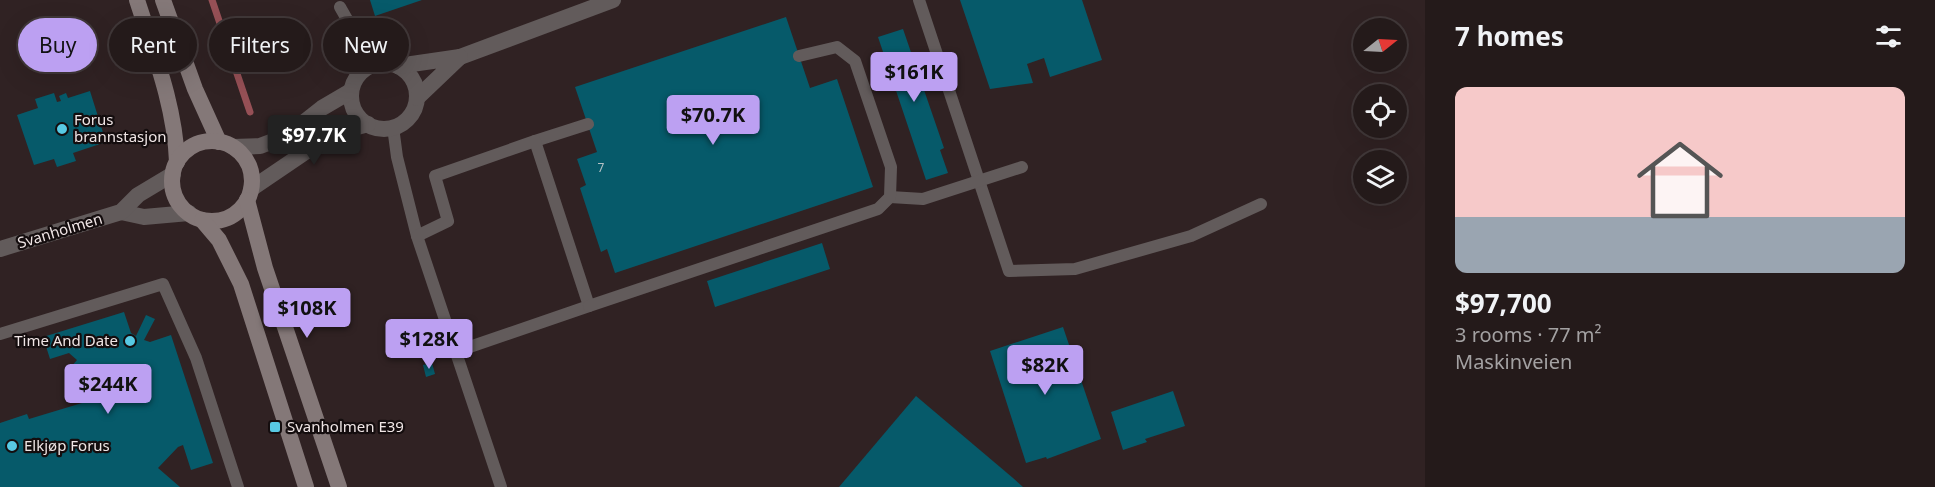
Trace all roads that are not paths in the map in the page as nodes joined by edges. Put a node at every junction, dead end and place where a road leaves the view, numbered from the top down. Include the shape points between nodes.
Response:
1 (137, 0) edge
2 (163, 0) edge
3 (613, 0) edge
4 (919, 0) edge
5 (340, 7) dead end
6 (346, 18) edge
7 (799, 56) dead end
8 (460, 57) junction
9 (409, 64) edge
10 (363, 72) edge
11 (404, 72) edge
12 (351, 91) junction
13 (417, 98) junction
14 (368, 124) junction
15 (588, 124) dead end
16 (393, 127) junction
17 (535, 141) junction
18 (226, 145) junction
19 (1022, 166) dead end
20 (175, 168) junction
21 (979, 180) junction
22 (249, 195) junction
23 (890, 197) junction
24 (1261, 204) dead end
25 (121, 212) junction
26 (195, 217) junction
27 (417, 236) junction
28 (0, 249) edge
29 (589, 306) junction
30 (0, 334) edge
31 (455, 352) junction
32 (238, 487) edge
33 (306, 487) edge
34 (339, 487) edge
35 (501, 487) edge

1 - 20 main road via 170,105 176,135
2 - 18 main road via 195,89
3 - 8 street
4 - 21 lane
5 - 6 lane
7 - 23 lane via 837,47 855,61 891,167
8 - 9 street
8 - 13 street
10 - 12 street
11 - 13 street via 412,79
12 - 14 street via 354,110
12 - 18 street via 276,140 260,146
13 - 16 street via 410,116
14 - 16 street via 384,129
14 - 22 street via 332,134
15 - 17 lane
16 - 27 lane
17 - 27 lane via 435,176 448,221
17 - 29 lane
18 - 20 main road via 207,142 195,146
18 - 22 main road via 249,165
19 - 21 lane
20 - 25 street, Svanholmen
20 - 26 main road via 175,196
21 - 23 lane via 923,199
21 - 24 lane via 1009,271 1075,269 1191,236
22 - 26 main road via 241,209 223,220
22 - 34 main road via 265,268
23 - 29 lane via 878,209
25 - 26 street, Svanholmen via 144,217
25 - 28 street, Svanholmen
26 - 33 main road via 219,240 241,284
27 - 31 lane
29 - 31 lane
30 - 32 lane via 163,285 196,358
31 - 35 lane

